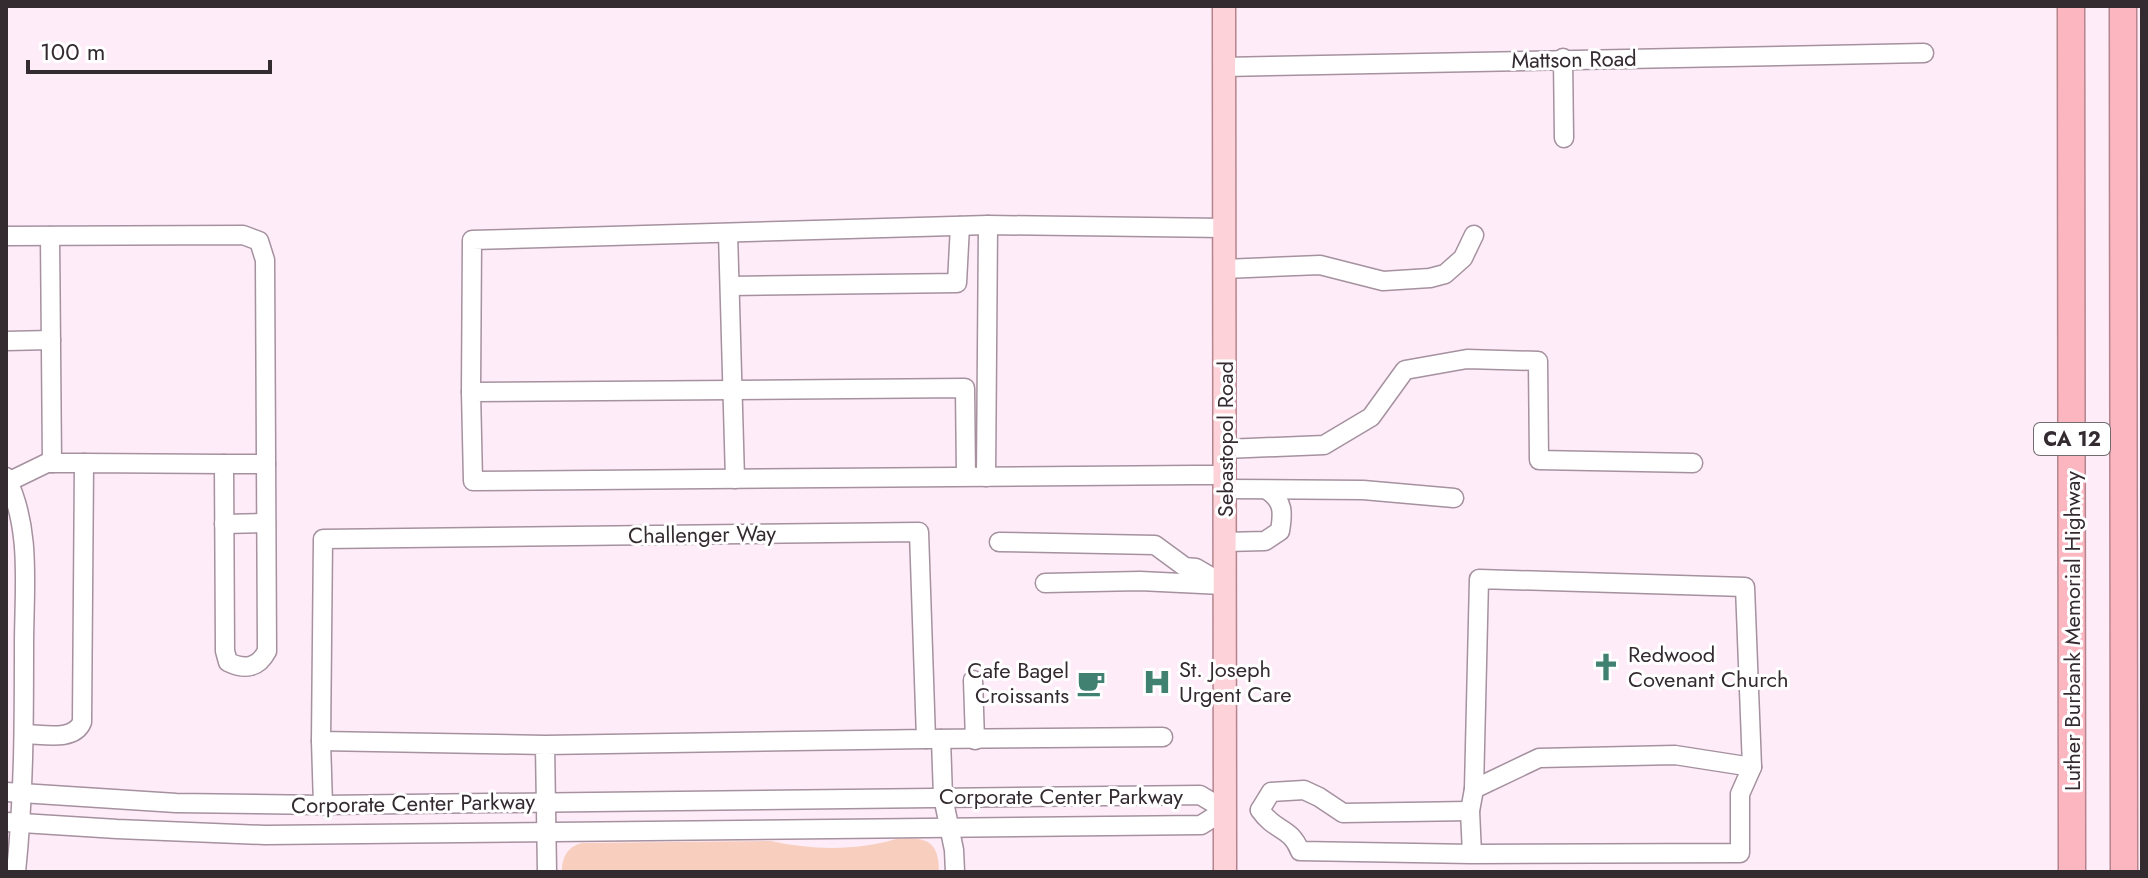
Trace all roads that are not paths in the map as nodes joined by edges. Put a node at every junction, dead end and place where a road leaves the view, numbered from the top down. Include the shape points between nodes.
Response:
1 (1224, 6) edge
2 (2071, 6) edge
3 (2123, 6) edge
4 (1924, 53) dead end
5 (1563, 58) junction
6 (1224, 67) junction
7 (1564, 138) dead end
8 (988, 225) junction
9 (960, 226) junction
10 (1224, 228) junction
11 (728, 233) junction
12 (1474, 235) dead end
13 (6, 236) edge
14 (50, 236) junction
15 (1224, 269) junction
16 (730, 286) junction
17 (51, 340) junction
18 (6, 341) edge
19 (733, 389) junction
20 (471, 392) junction
21 (1225, 449) junction
22 (52, 463) junction
23 (84, 463) junction
24 (1693, 463) dead end
25 (224, 464) junction
26 (266, 464) junction
27 (966, 477) junction
28 (986, 477) junction
29 (7, 479) edge
30 (735, 479) junction
31 (1225, 482) junction
32 (1267, 490) junction
33 (1454, 498) dead end
34 (266, 523) junction
35 (224, 524) junction
36 (999, 542) dead end
37 (1225, 542) junction
38 (15, 553) edge
39 (1045, 583) dead end
40 (1225, 585) junction
41 (973, 680) dead end
42 (24, 734) junction
43 (1163, 737) dead end
44 (934, 739) junction
45 (975, 740) junction
46 (321, 741) junction
47 (545, 745) junction
48 (1752, 767) junction
49 (1474, 789) junction
50 (15, 793) edge
51 (943, 797) junction
52 (545, 802) junction
53 (323, 805) junction
54 (1225, 810) junction
55 (1260, 810) junction
56 (1470, 811) junction
57 (14, 822) edge
58 (948, 827) junction
59 (546, 832) junction
60 (1472, 854) junction
61 (16, 872) edge
62 (547, 872) edge
63 (955, 872) edge
64 (1225, 872) edge
65 (2072, 872) edge
66 (2124, 872) edge

1 - 6 main road, Sebastopol Road
2 - 65 highway, Luther Burbank Memorial Highway / CA 12
3 - 66 highway, CA 12
4 - 5 street, Mattson Road
5 - 6 street, Mattson Road
5 - 7 street
6 - 10 main road, Sebastopol Road
8 - 9 street
8 - 10 street
8 - 28 street
9 - 11 street
9 - 16 street via 957,283
10 - 15 main road, Sebastopol Road
11 - 16 street
11 - 20 street via 472,240
12 - 15 street via 1463,258 1445,274 1430,278 1383,281 1320,265
13 - 14 street
14 - 17 street
14 - 26 street via 243,235 259,241 265,260
15 - 21 main road, Sebastopol Road
16 - 19 street
17 - 18 street
17 - 22 street
19 - 20 street
19 - 27 street via 965,388
19 - 30 street
20 - 30 street via 473,481
21 - 24 street via 1324,445 1371,417 1405,370 1467,359 1538,361 1539,460
21 - 31 main road, Sebastopol Road
22 - 23 street
22 - 29 street
23 - 25 street
23 - 42 street via 82,722 71,734
25 - 26 street
25 - 35 street
26 - 34 street
27 - 28 street
27 - 30 street
28 - 31 street
29 - 38 street via 21,517
31 - 32 street
31 - 37 main road, Sebastopol Road
32 - 33 street via 1363,490
32 - 37 street via 1281,505 1280,531 1265,541
34 - 35 street
34 - 35 street via 267,651 252,667 228,662 225,651
36 - 40 street via 1155,545 1185,567
37 - 40 main road, Sebastopol Road
38 - 42 street
39 - 40 street
40 - 54 main road, Sebastopol Road
41 - 45 street
42 - 50 street
43 - 45 street
44 - 45 street
44 - 46 street, Challenger Way via 919,532 323,539
44 - 47 street
44 - 51 street
46 - 47 street
46 - 53 street
47 - 52 street
48 - 49 street via 1675,755 1539,758
48 - 49 street via 1745,587 1479,579
48 - 60 street via 1740,794 1740,853
49 - 56 street
50 - 53 street, Corporate Center Parkway
50 - 57 street
51 - 52 street, Corporate Center Parkway
51 - 54 street, Corporate Center Parkway via 1200,795
51 - 58 street
52 - 53 street, Corporate Center Parkway
52 - 59 street
54 - 55 street
54 - 58 street, Corporate Center Parkway via 1201,825
54 - 64 main road, Sebastopol Road
55 - 56 street via 1273,791 1304,790 1343,813
55 - 60 street via 1271,826 1295,839 1300,851
56 - 60 street
57 - 59 street, Corporate Center Parkway via 265,835
57 - 61 street
58 - 59 street, Corporate Center Parkway
58 - 63 street
59 - 62 street

